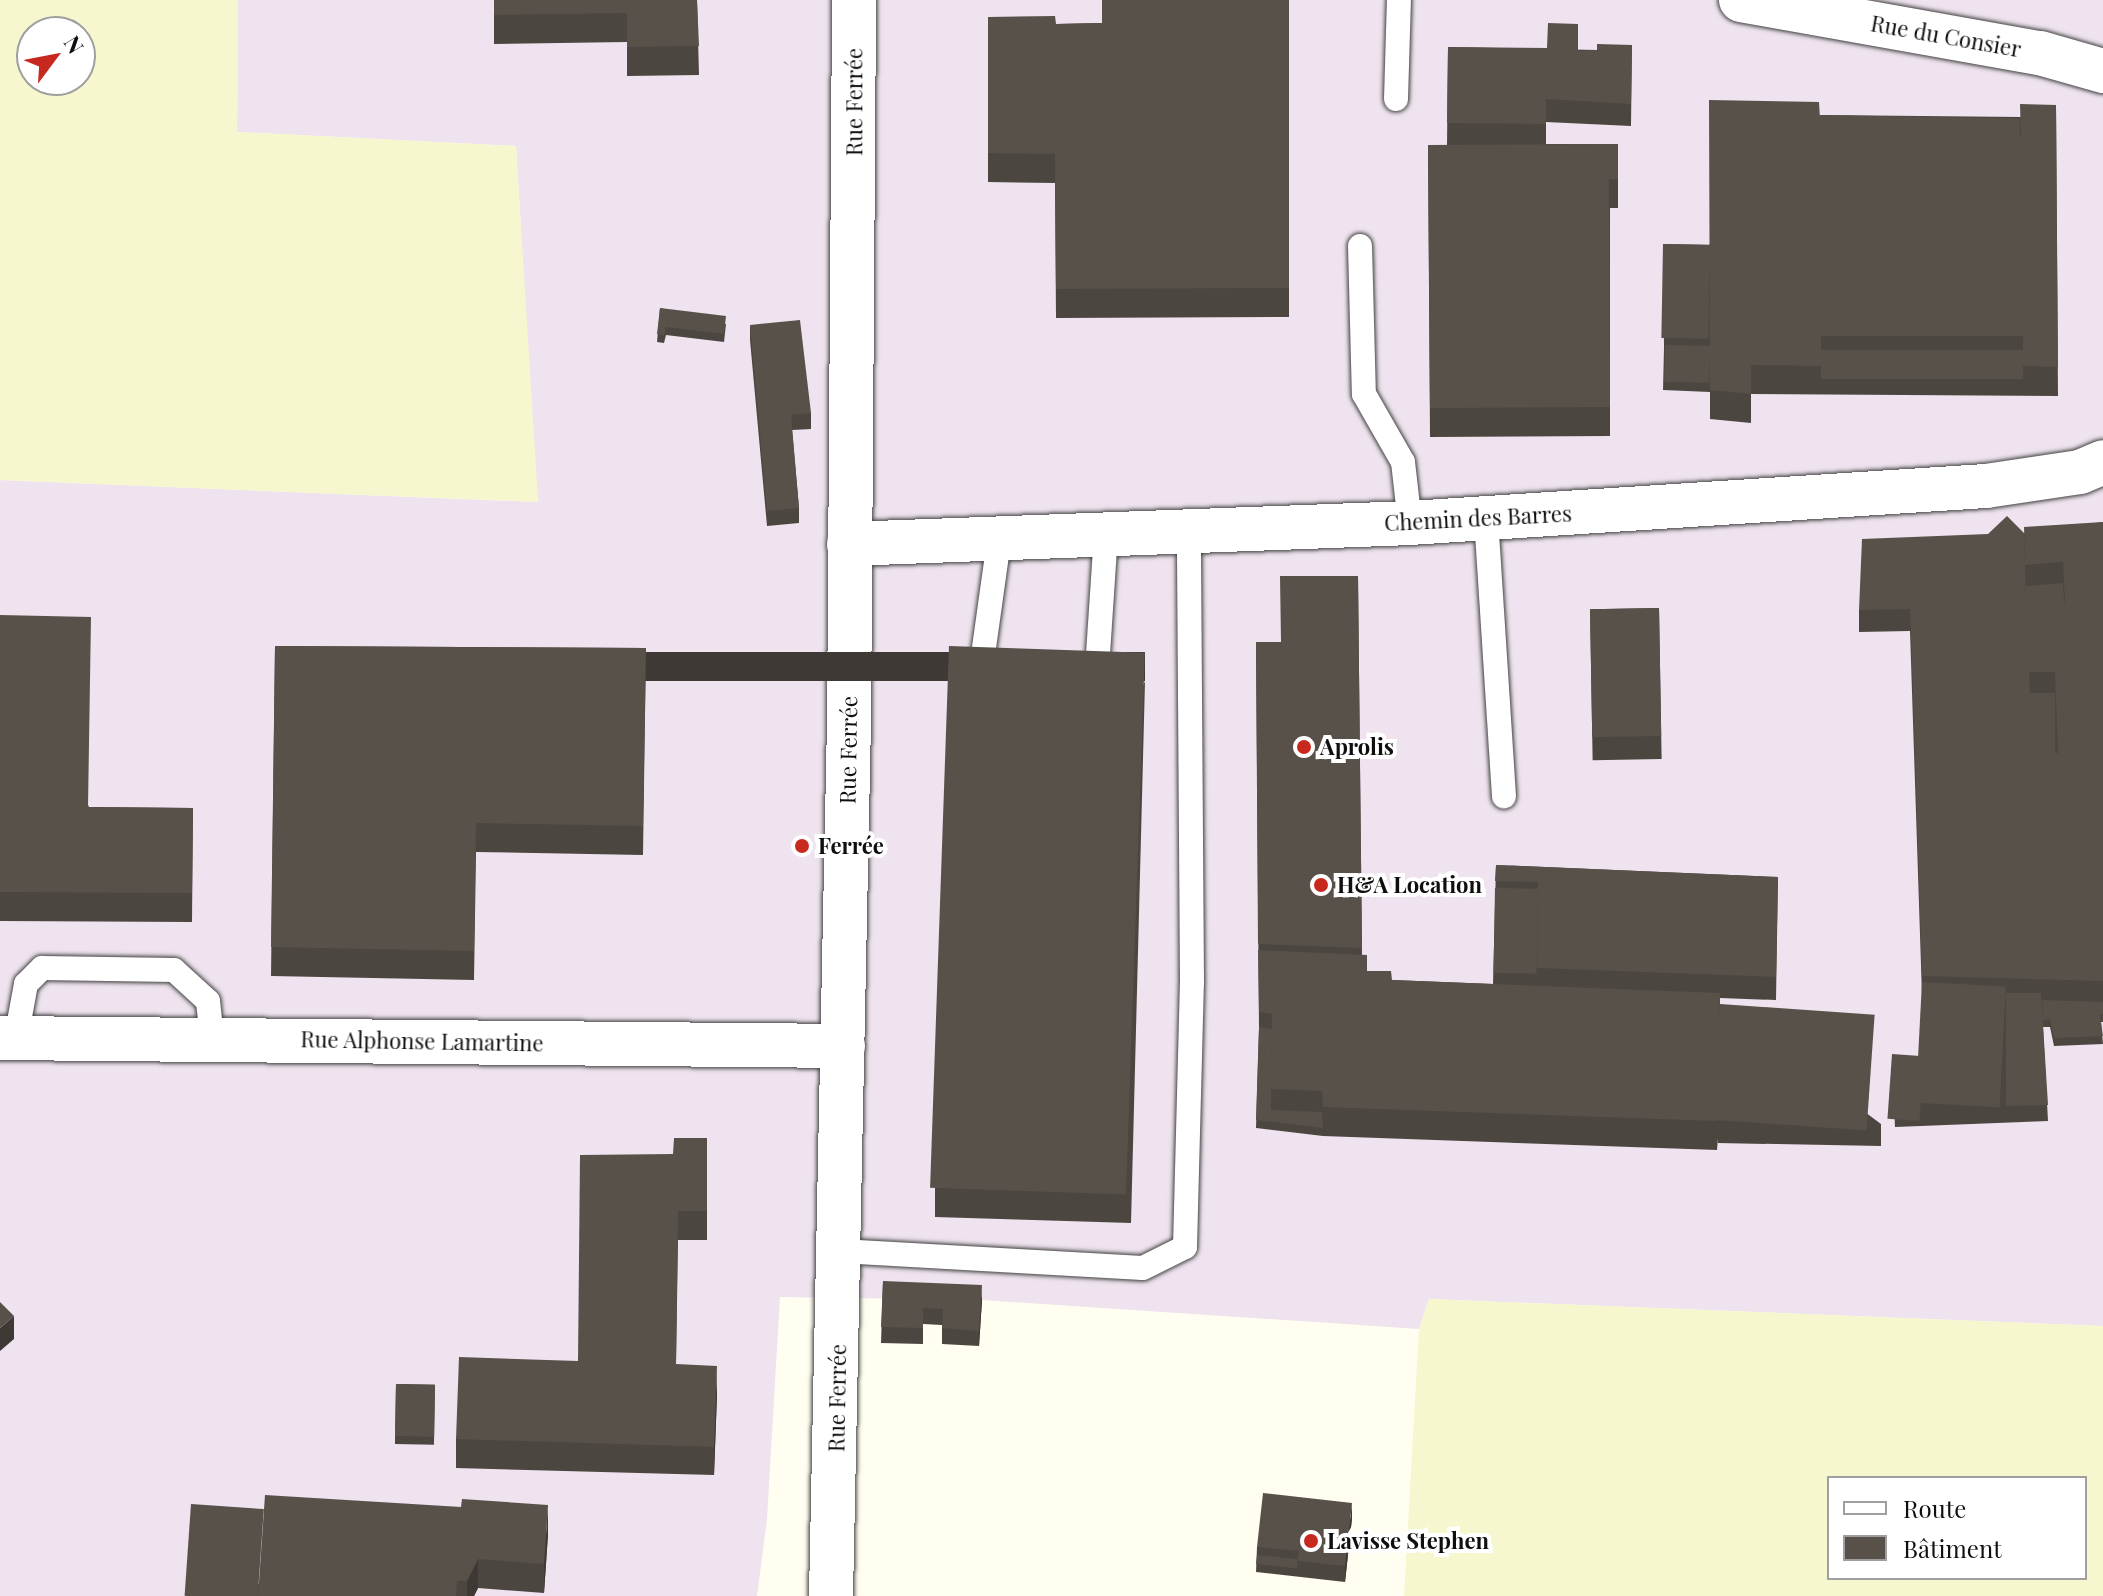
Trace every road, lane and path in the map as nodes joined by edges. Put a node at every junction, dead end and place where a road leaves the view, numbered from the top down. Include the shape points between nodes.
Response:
1 (854, 0) edge
2 (1399, 0) edge
3 (1741, 0) edge
4 (2103, 71) edge
5 (1396, 99) dead end
6 (1360, 246) dead end
7 (2103, 462) edge
8 (1486, 518) junction
9 (1410, 523) junction
10 (1189, 531) junction
11 (1106, 535) junction
12 (999, 540) junction
13 (849, 544) junction
14 (1098, 654) edge
15 (980, 676) edge
16 (1504, 796) dead end
17 (8, 1038) edge
18 (212, 1038) junction
19 (843, 1046) junction
20 (840, 1251) junction
21 (831, 1596) edge

1 - 13 street, Rue Ferrée
2 - 5 lane
3 - 4 street, Rue du Consier via 2040,53
6 - 9 lane via 1364,394 1403,462
7 - 8 street, Chemin des Barres via 2080,472 1986,486
8 - 9 street, Chemin des Barres
8 - 16 lane
9 - 10 street, Chemin des Barres
10 - 11 street, Chemin des Barres
10 - 20 lane via 1192,982 1185,1247 1143,1268
11 - 12 street, Chemin des Barres
11 - 14 lane
12 - 13 street, Chemin des Barres
12 - 15 lane
13 - 19 street, Rue Ferrée
17 - 18 street, Rue Alphonse Lamartine
17 - 18 lane via 26,984 42,968 174,970 208,1001
18 - 19 street, Rue Alphonse Lamartine
19 - 20 street, Rue Ferrée
20 - 21 street, Rue Ferrée

